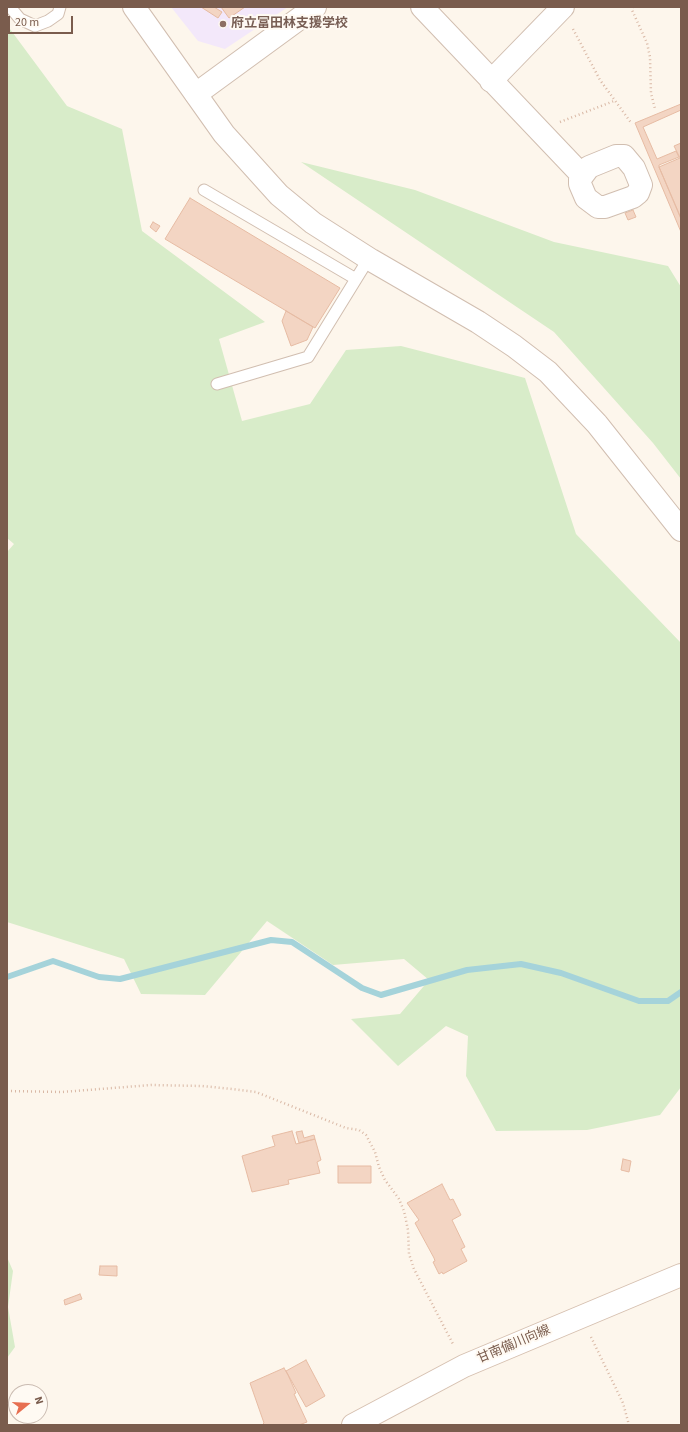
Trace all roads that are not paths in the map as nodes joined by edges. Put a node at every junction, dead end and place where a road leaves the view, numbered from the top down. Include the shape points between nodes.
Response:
1 (10, 7) edge
2 (60, 7) edge
3 (134, 7) edge
4 (316, 7) edge
5 (422, 7) edge
6 (562, 9) edge
7 (491, 81) junction
8 (196, 94) junction
9 (584, 172) dead end
10 (204, 190) dead end
11 (369, 258) junction
12 (356, 280) junction
13 (217, 384) dead end
14 (681, 530) edge
15 (681, 1275) edge
16 (353, 1425) edge

1 - 2 lane via 20,19 35,26 58,14
3 - 8 street
4 - 8 street
5 - 7 street
6 - 7 street
7 - 9 street via 577,170
8 - 11 street via 224,134 279,195 313,223
10 - 12 lane
11 - 12 lane
11 - 14 street via 478,322 548,372 597,424
12 - 13 lane via 308,357
15 - 16 street, 甘南備川向線 via 464,1366

